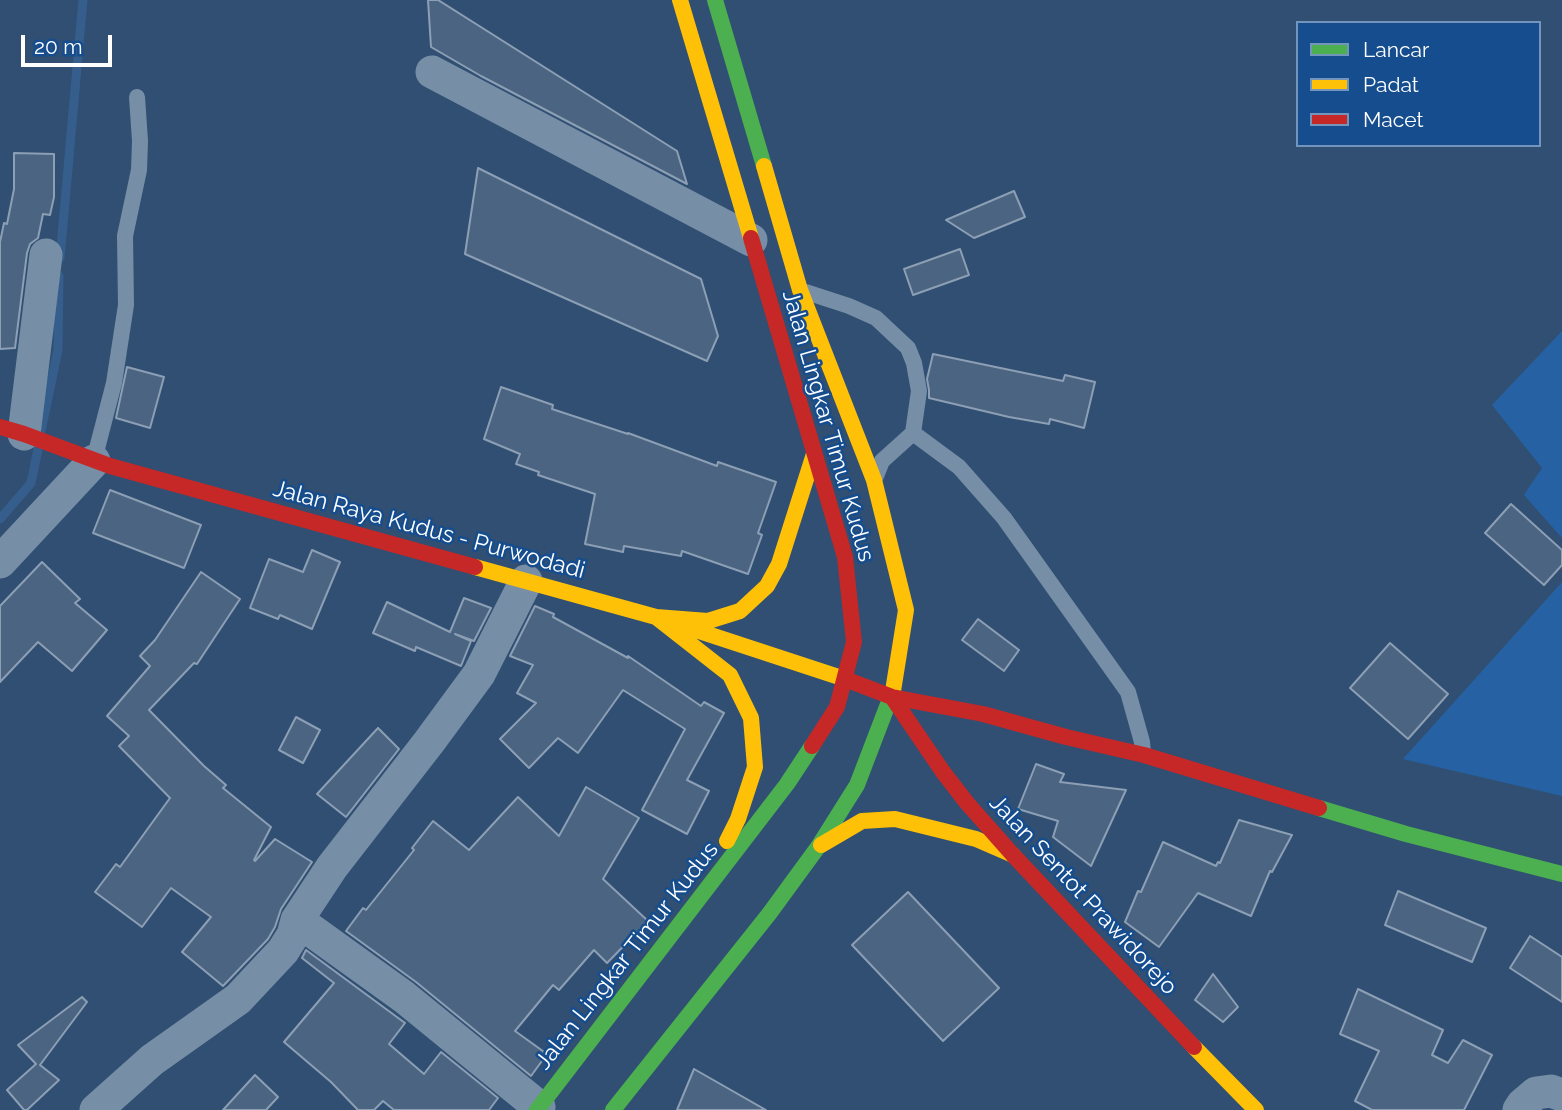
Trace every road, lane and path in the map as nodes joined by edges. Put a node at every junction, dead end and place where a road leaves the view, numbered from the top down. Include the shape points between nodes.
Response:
1 (680, 0) edge
2 (715, 0) edge
3 (432, 72) dead end
4 (137, 97) dead end
5 (751, 240) junction
6 (46, 255) dead end
7 (800, 290) junction
8 (17, 432) edge
9 (913, 433) junction
10 (814, 454) junction
11 (85, 457) junction
12 (874, 480) junction
13 (0, 562) edge
14 (526, 580) junction
15 (656, 617) junction
16 (845, 679) junction
17 (892, 697) junction
18 (1143, 748) junction
19 (818, 847) junction
20 (1013, 855) junction
21 (1562, 874) edge
22 (694, 906) junction
23 (297, 920) junction
24 (1562, 1095) edge
25 (538, 1108) edge
26 (96, 1110) edge
27 (613, 1110) edge
28 (1256, 1110) edge
29 (1519, 1110) edge

1 - 5 main road, Jalan Lingkar Timur Kudus
2 - 7 main road, Jalan Lingkar Timur Kudus
3 - 5 street
4 - 11 lane via 141,141 125,236 126,305 120,354 114,383
5 - 10 main road, Jalan Lingkar Timur Kudus
6 - 8 street
7 - 9 lane via 876,318 908,348 919,391
7 - 12 main road, Jalan Lingkar Timur Kudus
8 - 11 main road, Jalan Raya Kudus - Purwodadi
9 - 12 lane via 881,461
9 - 18 lane via 959,467 1003,518 1128,692
10 - 15 main road via 779,564 767,586 740,611 708,621
10 - 16 main road, Jalan Lingkar Timur Kudus via 845,557 854,642
11 - 13 street
11 - 14 main road, Jalan Raya Kudus - Purwodadi
12 - 17 main road, Jalan Lingkar Timur Kudus via 906,610
14 - 15 main road, Jalan Raya Kudus - Purwodadi
14 - 23 street via 479,674
15 - 16 main road, Jalan Raya Kudus - Purwodadi
15 - 22 main road via 730,675 751,718 755,766 738,819
16 - 17 main road, Jalan Raya Kudus - Purwodadi
16 - 22 main road, Jalan Lingkar Timur Kudus via 837,707 787,784
17 - 18 main road, Jalan Raya Kudus - Purwodadi via 983,714 1066,737
17 - 19 main road, Jalan Lingkar Timur Kudus via 857,785
17 - 20 main road, Jalan Sentot Prawidorejo via 943,772
18 - 21 main road, Jalan Raya Kudus - Purwodadi via 1406,834
19 - 20 main road via 862,821 895,818 976,839
19 - 27 main road, Jalan Lingkar Timur Kudus
20 - 28 main road, Jalan Sentot Prawidorejo
22 - 25 main road, Jalan Lingkar Timur Kudus
23 - 25 street via 404,997
23 - 26 street via 283,951 238,999 152,1060
24 - 29 street via 1536,1093

